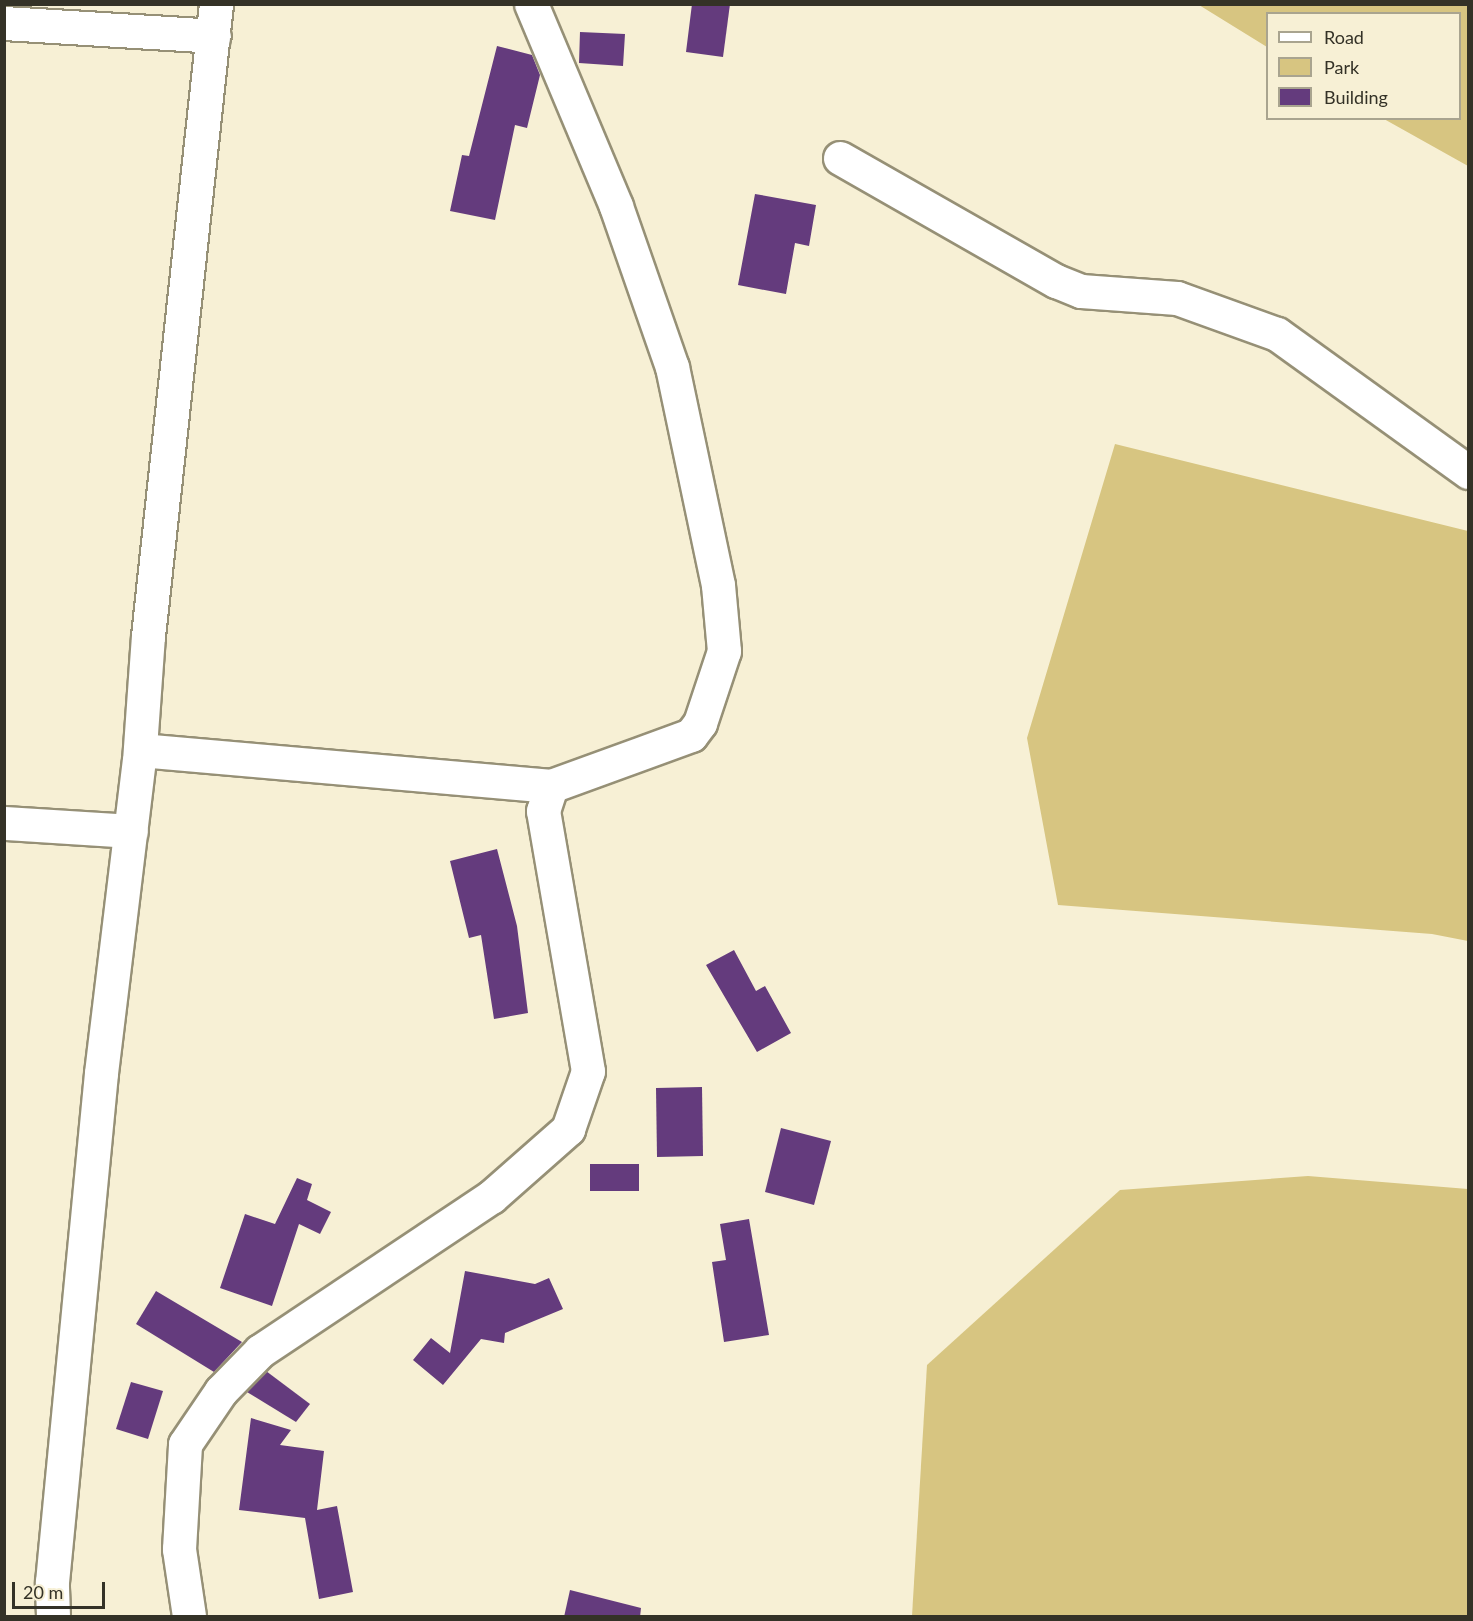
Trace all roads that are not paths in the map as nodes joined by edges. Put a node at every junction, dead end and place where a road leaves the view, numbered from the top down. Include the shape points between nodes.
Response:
1 (216, 4) edge
2 (531, 4) edge
3 (4, 23) edge
4 (214, 36) junction
5 (840, 158) dead end
6 (1468, 472) edge
7 (140, 750) junction
8 (551, 786) junction
9 (4, 823) edge
10 (131, 831) junction
11 (53, 1617) edge
12 (189, 1617) edge

1 - 4 street
2 - 8 street via 616,206 672,367 718,585 724,651 700,723 690,735
3 - 4 street
4 - 7 street via 148,636
5 - 6 street via 1056,281 1081,291 1177,298 1277,334
7 - 8 street
7 - 10 street
8 - 12 street via 543,811 588,1071 568,1129 492,1197 260,1351 221,1392 185,1444 179,1548
9 - 10 street
10 - 11 street via 101,1073 52,1582

